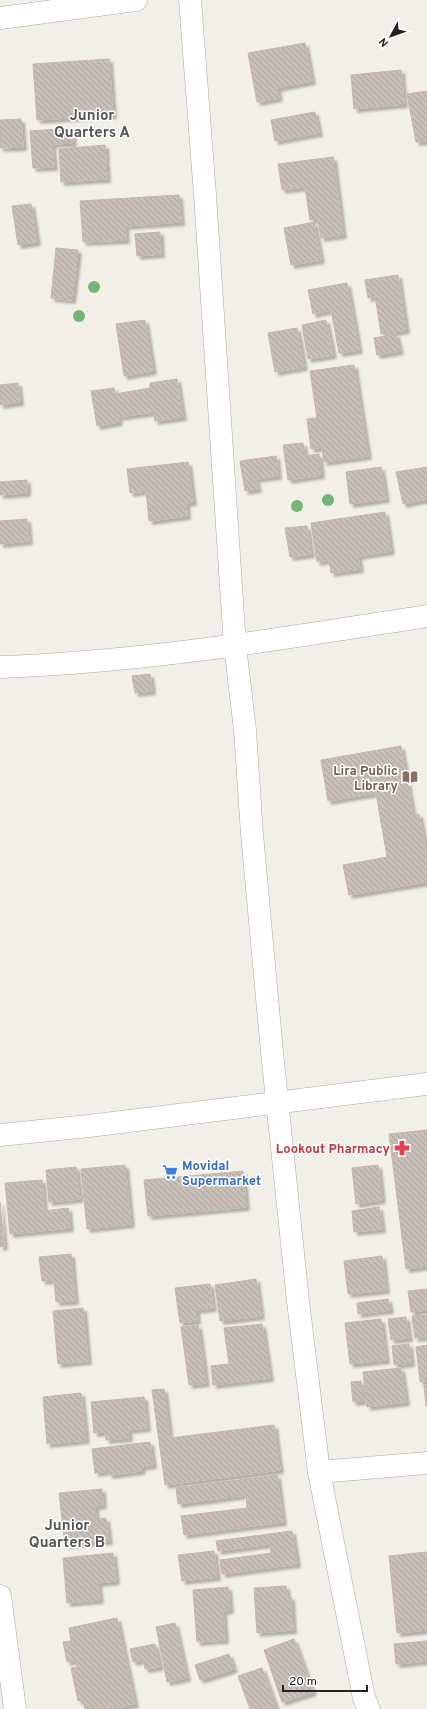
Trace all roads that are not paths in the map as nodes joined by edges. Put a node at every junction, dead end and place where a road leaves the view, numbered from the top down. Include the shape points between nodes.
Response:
1 (136, 0) edge
2 (190, 0) edge
3 (0, 18) edge
4 (427, 616) edge
5 (235, 646) junction
6 (0, 667) edge
7 (427, 1084) edge
8 (278, 1103) junction
9 (0, 1135) edge
10 (427, 1463) edge
11 (318, 1472) junction
12 (0, 1596) edge
13 (15, 1709) edge
14 (369, 1709) edge

1 - 3 street
2 - 5 street
4 - 5 street
5 - 6 street
5 - 8 street via 245,730 252,834
7 - 8 street
8 - 9 street
8 - 11 street
10 - 11 street
11 - 14 street via 364,1698
12 - 13 street

